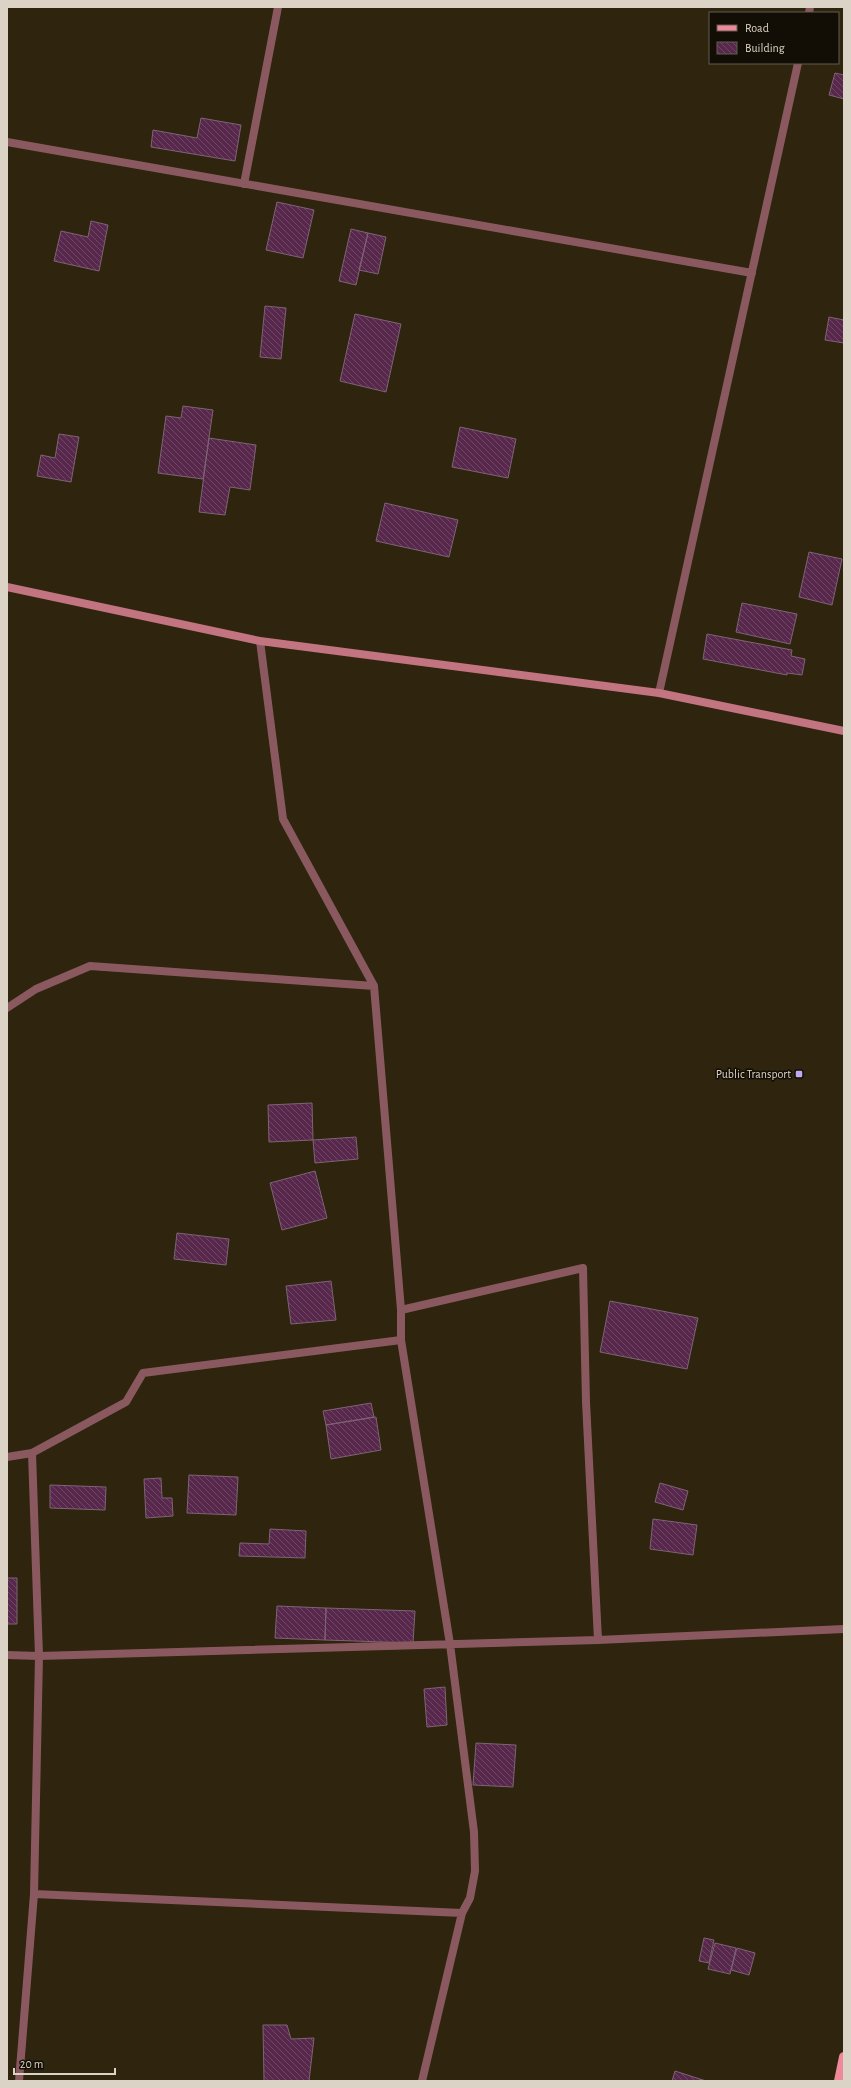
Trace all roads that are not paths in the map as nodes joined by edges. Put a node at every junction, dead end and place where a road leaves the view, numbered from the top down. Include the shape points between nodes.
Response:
1 (278, 7) edge
2 (798, 64) edge
3 (7, 142) edge
4 (244, 184) junction
5 (752, 273) junction
6 (7, 587) edge
7 (260, 641) junction
8 (659, 693) junction
9 (844, 731) edge
10 (374, 986) junction
11 (7, 1008) edge
12 (401, 1310) junction
13 (402, 1340) junction
14 (32, 1453) junction
15 (7, 1457) edge
16 (844, 1629) edge
17 (598, 1640) junction
18 (450, 1644) junction
19 (7, 1655) edge
20 (39, 1656) junction
21 (34, 1894) junction
22 (462, 1913) junction
23 (844, 2057) edge
24 (19, 2081) edge
25 (422, 2081) edge
26 (839, 2081) edge

1 - 4 street
2 - 5 street
3 - 4 street
4 - 5 street
5 - 8 street
6 - 7 street
7 - 8 street
7 - 10 street via 283,819
8 - 9 street
10 - 11 street via 90,966 36,989
10 - 12 street
12 - 13 street
12 - 17 street via 583,1268 586,1402
13 - 14 street via 142,1373 126,1402
13 - 18 street
14 - 15 street
14 - 20 street
16 - 17 street
17 - 18 street
18 - 20 street
18 - 22 street via 474,1832 475,1871 470,1898
19 - 20 street
20 - 21 street
21 - 22 street
21 - 24 street
22 - 25 street
23 - 26 main road

